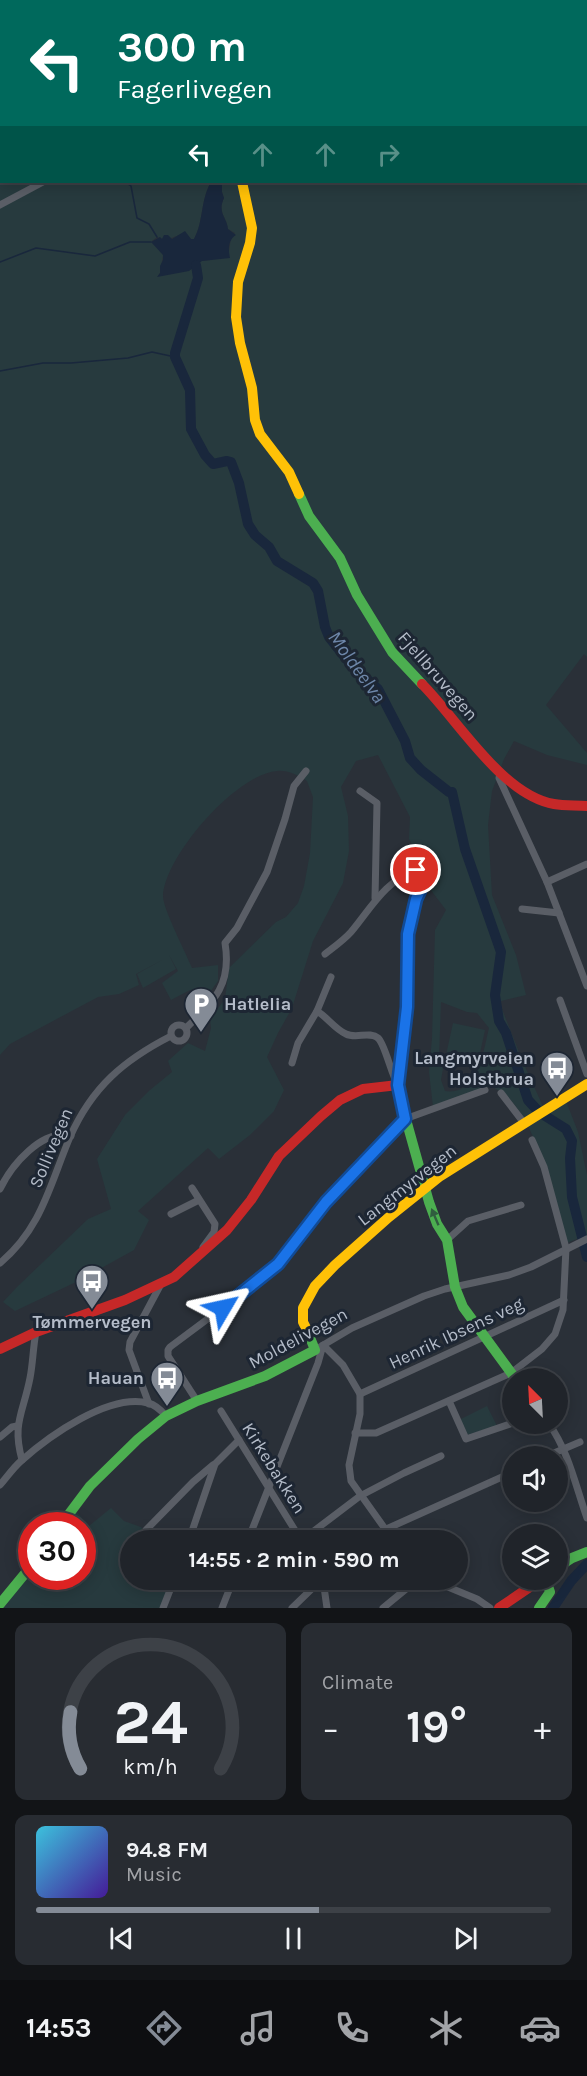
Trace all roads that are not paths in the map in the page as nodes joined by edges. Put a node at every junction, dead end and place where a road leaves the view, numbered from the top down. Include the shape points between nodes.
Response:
1 (41, 183) edge
2 (242, 183) edge
3 (0, 205) edge
4 (306, 771) dead end
5 (500, 772) junction
6 (360, 791) dead end
7 (587, 806) edge
8 (587, 864) edge
9 (547, 882) junction
10 (375, 898) junction
11 (522, 909) dead end
12 (559, 913) junction
13 (325, 954) dead end
14 (587, 954) edge
15 (577, 957) junction
16 (331, 977) dead end
17 (587, 986) edge
18 (560, 1000) dead end
19 (317, 1011) junction
20 (186, 1028) junction
21 (171, 1036) junction
22 (292, 1063) dead end
23 (587, 1074) edge
24 (587, 1084) edge
25 (398, 1085) junction
26 (485, 1090) dead end
27 (501, 1093) dead end
28 (405, 1119) junction
29 (526, 1121) junction
30 (70, 1136) junction
31 (532, 1140) dead end
32 (425, 1187) junction
33 (192, 1188) dead end
34 (0, 1189) edge
35 (199, 1200) junction
36 (521, 1205) dead end
37 (171, 1214) dead end
38 (587, 1239) edge
39 (447, 1240) junction
40 (566, 1248) junction
41 (203, 1252) junction
42 (0, 1263) edge
43 (161, 1284) junction
44 (455, 1287) junction
45 (564, 1300) junction
46 (36, 1332) junction
47 (484, 1336) junction
48 (319, 1347) junction
49 (0, 1349) edge
50 (507, 1368) edge
51 (522, 1368) edge
52 (502, 1380) edge
53 (360, 1394) junction
54 (197, 1401) junction
55 (449, 1401) junction
56 (149, 1404) junction
57 (221, 1410) dead end
58 (166, 1416) junction
59 (17, 1426) junction
60 (502, 1427) edge
61 (355, 1432) junction
62 (0, 1437) edge
63 (239, 1440) junction
64 (580, 1442) dead end
65 (568, 1447) edge
66 (441, 1456) dead end
67 (22, 1460) junction
68 (568, 1463) edge
69 (215, 1464) junction
70 (502, 1477) edge
71 (0, 1485) edge
72 (268, 1489) junction
73 (360, 1496) junction
74 (70, 1512) edge
75 (587, 1518) edge
76 (146, 1530) dead end
77 (192, 1530) edge
78 (252, 1530) edge
79 (295, 1530) edge
80 (315, 1530) edge
81 (384, 1530) joint
82 (587, 1552) edge
83 (568, 1561) edge
84 (18, 1582) edge
85 (170, 1590) edge
86 (229, 1590) edge
87 (311, 1590) edge
88 (324, 1590) edge
89 (405, 1590) edge
90 (455, 1590) edge
91 (526, 1590) edge
92 (549, 1590) edge
93 (0, 1604) edge
94 (164, 1608) edge
95 (222, 1608) edge
96 (292, 1608) edge
97 (327, 1608) edge
98 (383, 1608) edge
99 (490, 1608) edge
100 (500, 1608) edge
101 (539, 1608) edge

1 - 3 street
2 - 5 street, Fjellbruvegen via 252,228 238,282 236,317 260,434 289,472 309,516 340,558 385,642
4 - 20 street, Sollivegen via 294,786 267,872 225,943 223,984 206,1009
5 - 7 street via 536,798 554,804
5 - 9 street, Fjellbruvegen via 499,778
6 - 10 street via 377,803
8 - 9 street
9 - 12 street, Fjellbruvegen
10 - 13 street via 349,934
10 - 25 street via 410,872 416,870 426,878 409,922 407,1007
11 - 12 street
12 - 15 street, Fjellbruvegen
14 - 15 street
15 - 17 street, Fjellbruvegen
16 - 19 street
18 - 23 street
19 - 22 street via 298,1043
19 - 25 street via 346,1034 378,1038
20 - 21 street, Sollivegen via 175,1025
20 - 21 street, Sollivegen via 184,1040 176,1041
21 - 30 street, Sollivegen via 142,1051 109,1077 94,1094
24 - 29 street, Langmyrvegen
25 - 28 street
25 - 41 street via 363,1089 340,1100 321,1116 279,1156 242,1212
26 - 28 street
27 - 29 street
28 - 32 street
28 - 54 street via 326,1202 278,1264 170,1347 168,1356
29 - 32 street, Langmyrvegen
30 - 34 street via 60,1135 32,1147
30 - 42 street, Sollivegen via 36,1222
31 - 40 street via 544,1167
39 -> 32 street via 435,1220
32 - 48 street, Langmyrvegen via 334,1265 310,1293 303,1318
33 - 35 street
35 - 37 street
35 - 41 street via 215,1226
36 - 39 street via 472,1219
38 - 40 street, Moldelivegen
39 - 44 street
40 - 44 street, Moldelivegen via 509,1275
40 - 45 street
41 - 43 street
43 - 46 street
43 - 56 street via 129,1350
44 - 47 street via 463,1307
44 - 48 street, Moldelivegen via 352,1328
45 - 47 street, Henrik Ibsens veg
45 - 51 street via 560,1324 551,1339
46 - 49 street
46 - 59 street via 30,1377
47 - 50 street
47 - 53 street, Henrik Ibsens veg
48 - 53 street via 343,1365
48 - 54 street, Moldelivegen via 265,1376
48 - 72 street via 318,1363
52 - 55 street
53 - 61 street
54 - 58 street, Moldelivegen
55 - 60 street via 466,1439
55 - 61 street via 376,1433
56 - 58 street
56 - 67 street via 137,1401 109,1407 60,1430
57 - 63 street, Kirkebakken
58 - 74 street, Moldelivegen via 90,1486
59 - 62 street
59 - 67 street
61 - 73 street via 349,1466 351,1481
63 - 69 street
63 - 72 street, Kirkebakken
64 - 65 street
66 - 73 street
67 - 71 street
68 - 75 street
69 - 76 street
69 - 77 street
70 - 81 street
72 - 78 street
72 - 79 street, Kirkebakken
73 - 80 street
73 - 81 street
82 - 83 street
84 - 93 street
85 - 94 street
86 - 95 street
87 - 96 street
88 - 97 street
89 - 98 street
90 - 99 street
91 - 100 street
92 - 101 street

